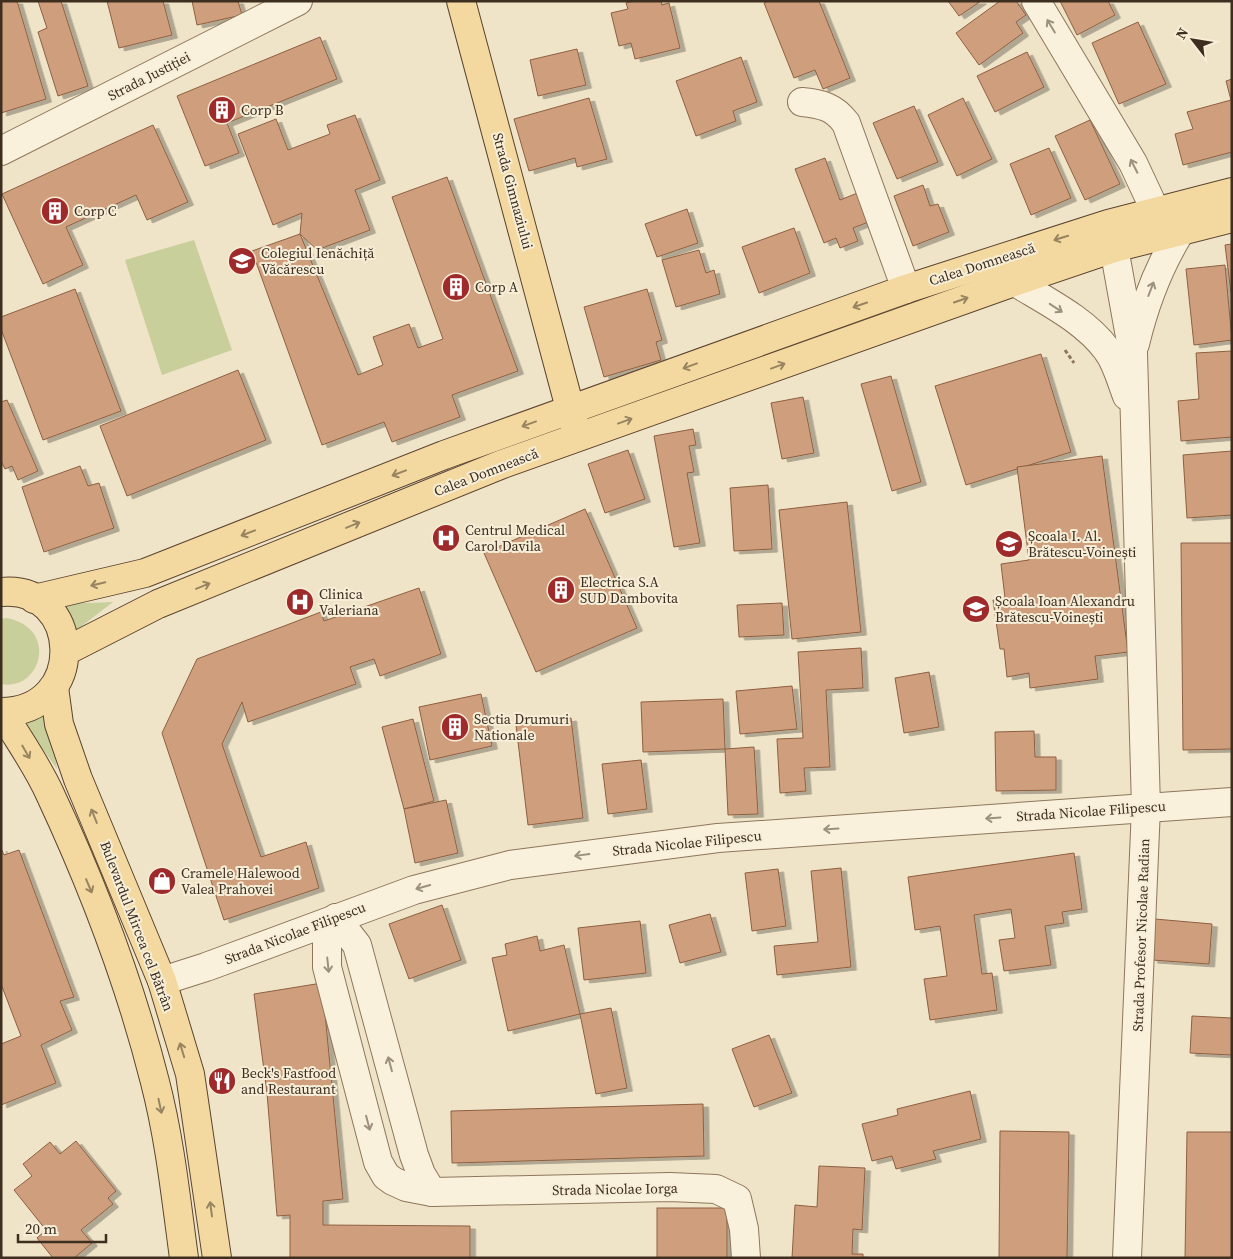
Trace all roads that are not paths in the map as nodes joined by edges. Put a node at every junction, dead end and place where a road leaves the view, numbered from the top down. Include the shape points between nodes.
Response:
1 (298, 1) edge
2 (461, 1) edge
3 (1036, 1) edge
4 (802, 102) dead end
5 (1, 151) edge
6 (1232, 192) edge
7 (1187, 223) edge
8 (1111, 236) junction
9 (1015, 282) junction
10 (906, 289) junction
11 (1133, 352) junction
12 (570, 410) junction
13 (1134, 416) junction
14 (579, 437) junction
15 (1, 592) edge
16 (34, 599) junction
17 (66, 651) junction
18 (54, 687) junction
19 (2, 712) edge
20 (1232, 802) edge
21 (1146, 807) junction
22 (336, 918) junction
23 (162, 981) junction
24 (432, 1192) junction
25 (184, 1258) edge
26 (217, 1258) edge
27 (746, 1258) edge
28 (1128, 1258) edge

1 - 5 street, Strada Justiției
2 - 12 main road, Strada Gimnaziului
7 -> 3 street via 1133,163
4 - 10 street via 821,104 837,111 846,123
6 - 7 main road, Calea Domnească
7 - 8 main road, Calea Domnească
11 -> 7 street via 1155,278 1166,254
8 - 9 main road, Calea Domnească
8 -> 10 main road, Calea Domnească
8 - 11 street, Strada Profesor Nicolae Radian
9 -> 13 street via 1085,328 1107,349
14 -> 9 main road, Calea Domnească
10 -> 12 main road, Calea Domnească
11 - 13 street, Strada Profesor Nicolae Radian
12 - 14 main road, Strada Gimnaziului
12 -> 16 main road, Calea Domnească via 145,573
13 - 21 street, Strada Profesor Nicolae Radian
17 -> 14 main road, Calea Domnească via 158,604 500,465
15 - 16 main road via 20,593
16 - 17 main road via 56,618 64,634
17 - 18 main road via 63,670
18 - 19 main road via 38,704 20,711
23 -> 18 main road, Bulevardul Mircea cel Bătrân via 78,779 59,724
19 -> 25 main road via 49,792 130,994 155,1083 173,1170
20 - 21 street, Strada Nicolae Filipescu
21 -> 22 street, Strada Nicolae Filipescu via 813,830 615,850 510,865 414,890
21 - 28 street, Strada Profesor Nicolae Radian
22 - 23 street, Strada Nicolae Filipescu
24 -> 22 street via 414,1156 357,945
22 -> 24 street via 327,943 327,967 378,1162 393,1181
26 -> 23 main road, Bulevardul Mircea cel Bătrân via 190,1074
24 - 27 street, Strada Nicolae Iorga via 670,1187 716,1190 737,1199

